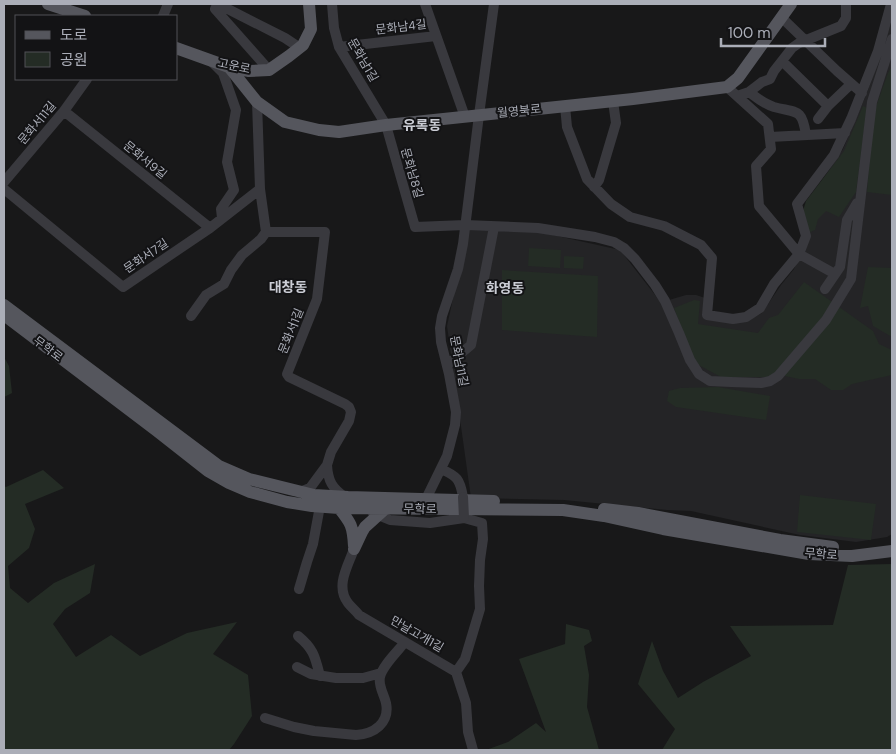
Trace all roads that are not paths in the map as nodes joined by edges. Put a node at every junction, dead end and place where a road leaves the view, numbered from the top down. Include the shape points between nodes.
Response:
1 (48, 4) edge
2 (309, 4) edge
3 (332, 4) edge
4 (425, 4) edge
5 (494, 4) edge
6 (791, 4) edge
7 (846, 4) edge
8 (891, 4) edge
9 (82, 15) edge
10 (782, 18) junction
11 (436, 36) junction
12 (892, 38) edge
13 (805, 40) junction
14 (339, 47) junction
15 (300, 48) junction
16 (178, 49) edge
17 (209, 60) junction
18 (782, 61) junction
19 (229, 67) junction
20 (269, 70) junction
21 (86, 80) edge
22 (851, 84) junction
23 (727, 87) junction
24 (749, 92) junction
25 (862, 93) junction
26 (737, 96) junction
27 (613, 101) junction
28 (257, 102) junction
29 (565, 106) junction
30 (828, 106) junction
31 (64, 111) junction
32 (479, 115) junction
33 (465, 117) junction
34 (818, 119) dead end
35 (386, 125) junction
36 (845, 133) junction
37 (806, 135) junction
38 (770, 137) junction
39 (4, 182) edge
40 (594, 187) junction
41 (4, 189) edge
42 (260, 189) junction
43 (860, 198) junction
44 (222, 218) junction
45 (465, 225) junction
46 (494, 227) junction
47 (210, 228) junction
48 (266, 232) junction
49 (799, 254) junction
50 (835, 274) junction
51 (825, 289) dead end
52 (4, 305) edge
53 (4, 315) edge
54 (191, 316) dead end
55 (447, 365) junction
56 (327, 465) junction
57 (441, 469) junction
58 (300, 492) junction
59 (426, 499) junction
60 (342, 502) junction
61 (320, 506) junction
62 (382, 512) junction
63 (464, 518) junction
64 (892, 543) edge
65 (354, 549) junction
66 (892, 551) edge
67 (299, 590) dead end
68 (298, 636) dead end
69 (405, 642) junction
70 (297, 667) dead end
71 (456, 672) junction
72 (381, 673) junction
73 (320, 676) junction
74 (265, 718) dead end
75 (473, 750) edge

1 - 9 main road
2 - 15 main road, 고운로 via 311,29
3 - 14 street, 문화남1길
4 - 11 street, 문화남4길
5 - 32 street, 문화남11길
6 - 10 main road
7 - 13 street via 846,18 841,26
8 - 25 street
10 - 13 street
10 - 23 main road via 738,78
11 - 14 street, 문화남4길
11 - 33 street, 문화남4길
12 - 43 street via 872,102
13 - 18 street via 792,48
13 - 22 street
14 - 35 street, 문화남1길
15 - 20 main road, 고운로
15 - 20 street via 217,5 215,10
16 - 17 main road, 고운로
17 - 19 main road, 고운로
17 - 44 street via 223,72 236,110 227,162 234,190 221,209
18 - 24 street via 770,79
18 - 30 street
19 - 20 main road, 고운로
19 - 28 main road, 월영북로
21 - 31 street, 문화서11길
22 - 25 street
22 - 30 street
23 - 26 street
23 - 27 main road, 월영북로
24 - 26 street
24 - 37 street via 763,103 799,114 804,120
25 - 36 street
26 - 38 street via 768,124
27 - 29 main road, 월영북로
27 - 40 street via 616,123
28 - 35 main road, 월영북로 via 285,122 319,130 339,132
28 - 42 street
29 - 32 main road, 월영북로
29 - 40 street via 566,126 587,179
30 - 34 street
31 - 39 street, 문화서11길
31 - 47 street, 문화서9길
32 - 33 main road, 월영북로
32 - 45 street, 문화남11길
33 - 35 main road, 월영북로
35 - 45 street, 문화남8길 via 414,227
36 - 37 street
36 - 49 street via 834,156 796,204 806,236
37 - 38 street
38 - 49 street via 772,149 756,166 759,206
40 - 49 street via 630,217 664,226 701,245 712,258 707,315 732,319 746,317 760,308 774,284
41 - 47 street, 문화서7길 via 122,287
42 - 44 street, 문화서7길
42 - 48 street
43 - 46 street via 851,279 826,320 778,376 761,383 710,381 699,374 655,286 630,253 614,242 538,228
43 - 50 street via 848,220 840,267
44 - 47 street, 문화서7길
45 - 46 street
45 - 55 street, 문화남11길 via 458,269 440,328
46 - 55 street via 471,345
48 - 54 street via 242,255 224,284 206,295
48 - 56 street, 문화서1길 via 326,232 317,299 287,374 351,410 349,421
49 - 50 street
50 - 51 street
52 - 58 main road, 무학로 via 219,466 249,480
53 - 61 main road, 무학로 via 208,471 250,492 287,502
55 - 57 street, 문화남11길 via 456,412
56 - 58 street, 문화서1길 via 310,488
56 - 60 street via 328,476
57 - 59 street, 문화남11길
57 - 63 street, bridge via 453,474 461,486
58 - 60 main road, 무학로
59 - 60 main road, 무학로
59 - 64 main road, 무학로 via 557,502 638,513 829,548
60 - 61 main road, 무학로
60 - 62 main road, 무학로
60 - 65 main road via 352,526
61 - 67 street
62 - 63 street via 390,520 412,522
62 - 65 main road via 362,532
62 - 66 main road, 무학로 via 563,510 809,554 852,556
63 - 71 street via 482,523 480,609 465,659
65 - 69 street, 만날고개1길 via 342,579 347,602 359,615
68 - 73 street via 312,649
69 - 71 street, 만날고개1길
69 - 72 street
70 - 73 street
71 - 75 street via 466,703
72 - 73 street via 363,678
72 - 74 street via 379,682 386,709 380,726 369,733 314,731

